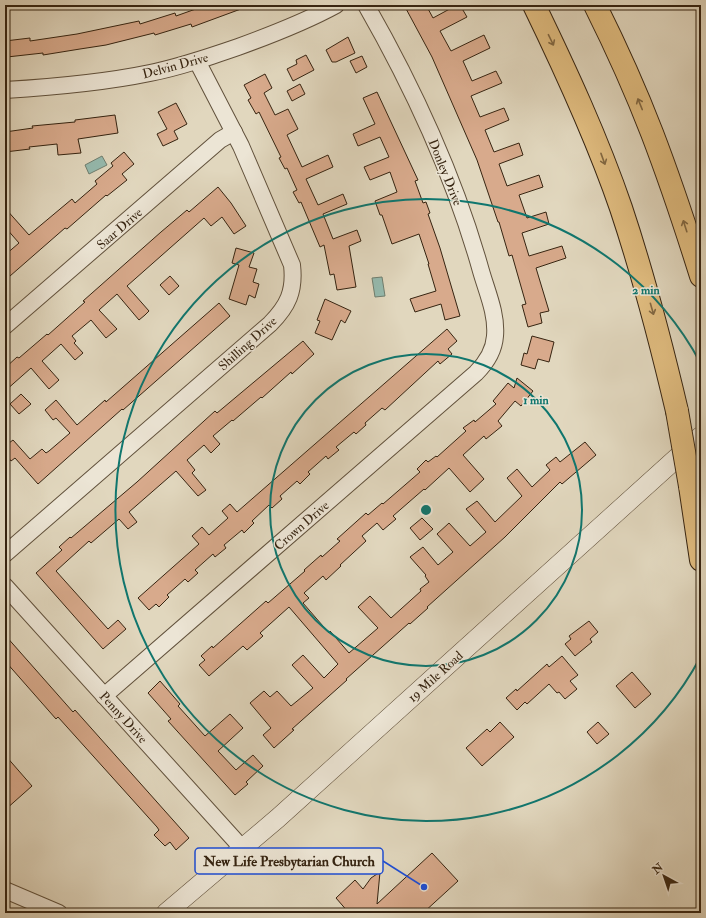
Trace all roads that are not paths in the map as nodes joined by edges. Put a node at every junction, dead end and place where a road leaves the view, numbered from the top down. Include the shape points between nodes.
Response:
1 (336, 5) edge
2 (366, 5) edge
3 (534, 5) edge
4 (595, 5) edge
5 (197, 61) junction
6 (5, 90) edge
7 (234, 132) junction
8 (701, 276) edge
9 (5, 326) edge
10 (492, 350) joint
11 (701, 436) edge
12 (5, 554) edge
13 (701, 560) edge
14 (5, 586) edge
15 (104, 696) junction
16 (242, 848) junction
17 (5, 890) edge
18 (59, 913) edge
19 (166, 913) edge

1 - 5 street, Delvin Drive via 275,33
2 - 10 street, Donley Drive via 414,96 456,195 494,318 495,336
3 -> 13 highway, bridge via 596,140 640,268 677,411
8 -> 4 highway via 651,132
5 - 6 street, Delvin Drive via 105,81
5 - 7 street, Shilling Drive
7 - 9 street, Saar Drive via 214,145
7 - 12 street, Shilling Drive via 292,265 294,280 286,304 270,324
10 - 15 street, Crown Drive via 476,373
11 - 16 street, 19 Mile Road
14 - 15 street, Penny Drive
15 - 16 street, Penny Drive
16 - 19 street, 19 Mile Road
17 - 18 street

